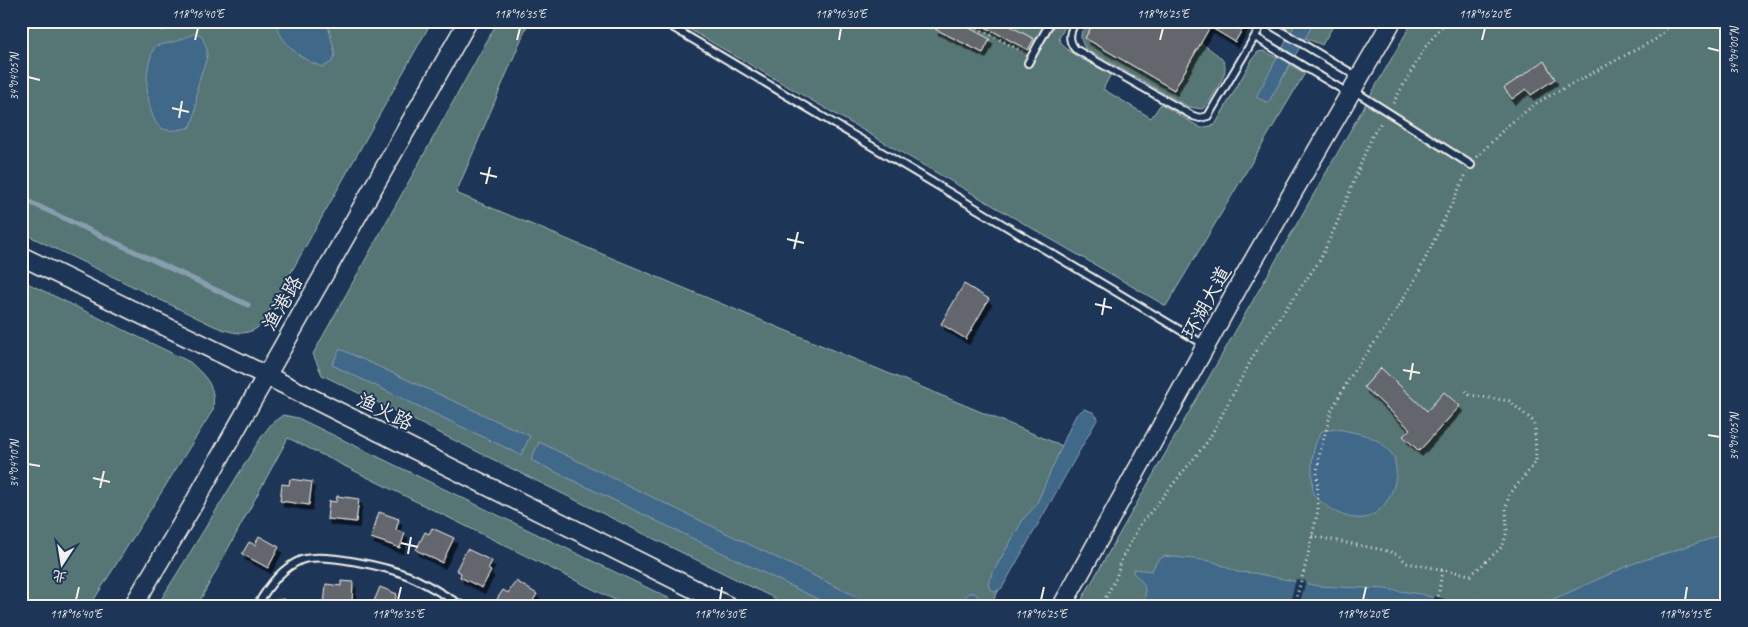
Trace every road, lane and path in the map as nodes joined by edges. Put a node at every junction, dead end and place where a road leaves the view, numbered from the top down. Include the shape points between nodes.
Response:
1 (468, 21) edge
2 (662, 21) edge
3 (934, 21) edge
4 (964, 21) edge
5 (1051, 21) edge
6 (1076, 21) edge
7 (1264, 21) edge
8 (1392, 21) edge
9 (1446, 21) edge
10 (1674, 21) edge
11 (930, 29) dead end
12 (1255, 37) junction
13 (1031, 56) junction
14 (1028, 63) dead end
15 (1354, 87) junction
16 (1388, 112) junction
17 (1470, 165) junction
18 (21, 256) edge
19 (1206, 346) junction
20 (266, 375) junction
21 (1466, 391) dead end
22 (1312, 536) junction
23 (1442, 570) junction
24 (132, 606) edge
25 (257, 606) edge
26 (463, 606) edge
27 (728, 606) edge
28 (1062, 606) edge
29 (1101, 606) edge
30 (1294, 606) edge
31 (1437, 606) edge

1 - 20 street, 渔港路
2 - 19 lane
3 - 11 path
4 - 13 path
5 - 13 lane
6 - 12 lane via 1069,35 1075,48 1200,118 1208,116
7 - 12 lane
7 - 15 lane
8 - 15 street, 环湖大道
9 - 16 path via 1426,46
10 - 17 path via 1658,38 1538,102 1508,125
12 - 15 lane
13 - 14 lane
15 - 16 lane
15 - 19 street, 环湖大道
16 - 17 lane
16 - 29 path via 1372,136 1320,260 1256,351 1208,441 1140,525
17 - 22 path via 1416,278 1332,409 1320,452 1318,510
18 - 20 street, 渔火路
19 - 28 street, 环湖大道
20 - 24 street, 渔港路
20 - 27 street, 渔火路
21 - 23 path via 1470,395 1509,401 1533,421 1536,462 1509,495 1503,546 1471,575
22 - 23 path via 1388,551 1407,563
22 - 30 path
23 - 31 path
25 - 26 lane via 266,589 284,570 302,560 321,557 409,576

